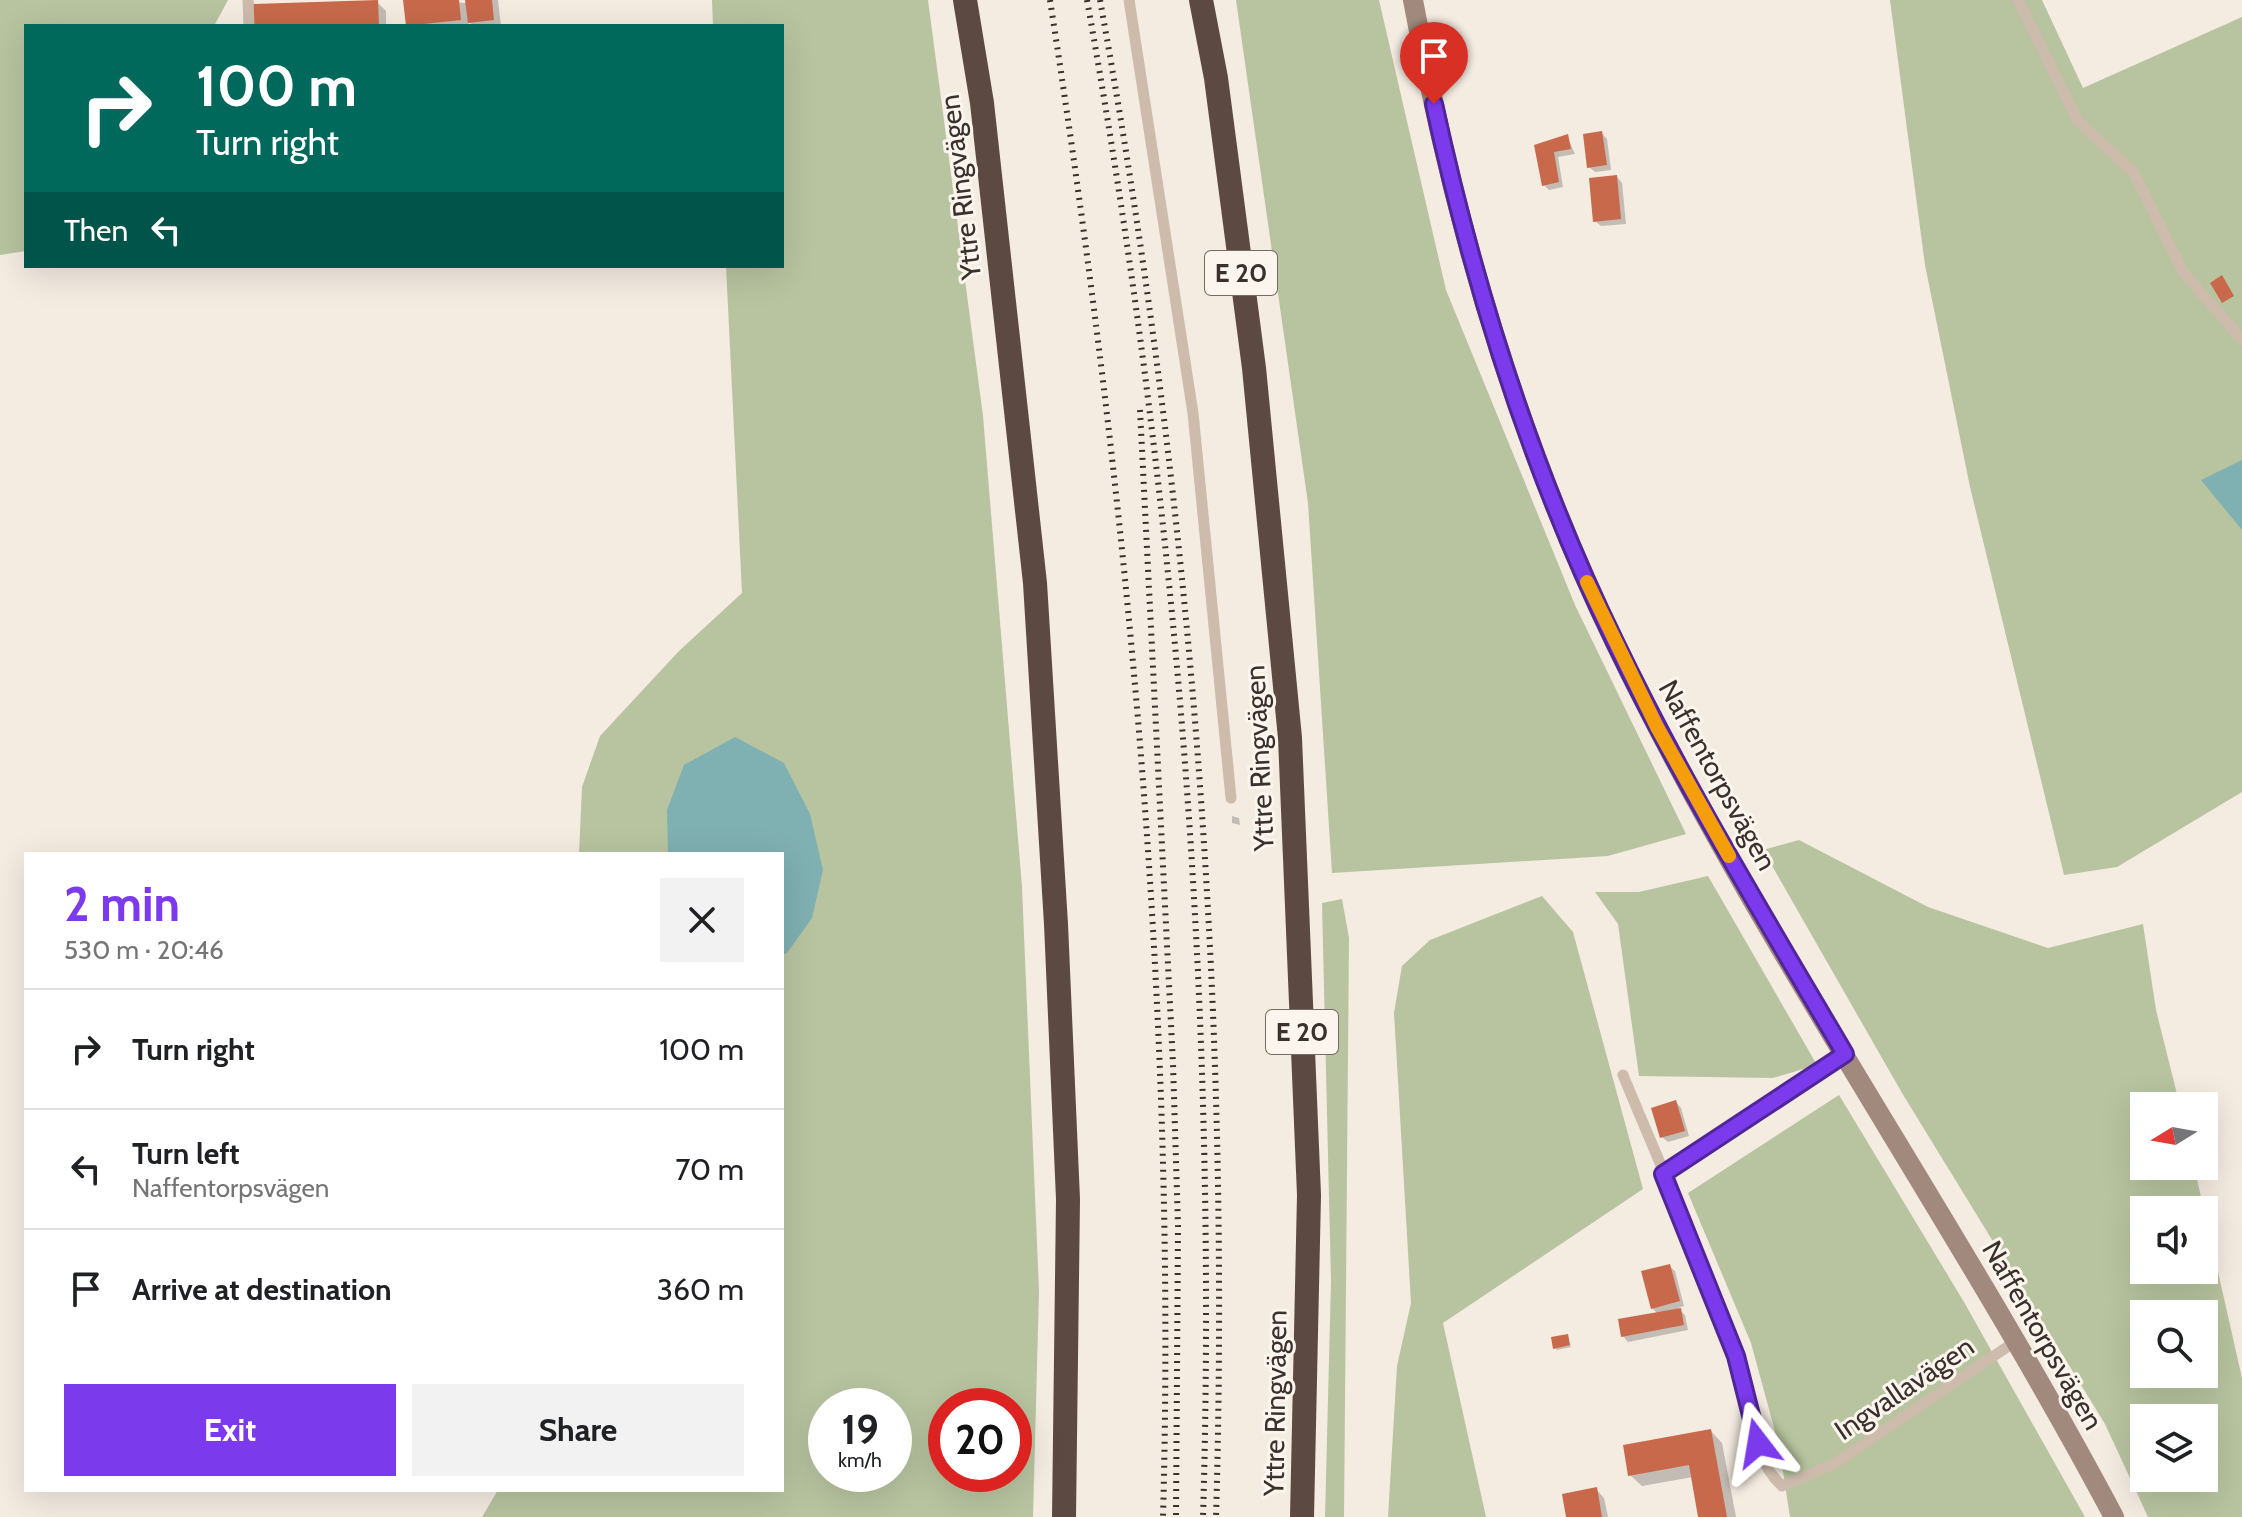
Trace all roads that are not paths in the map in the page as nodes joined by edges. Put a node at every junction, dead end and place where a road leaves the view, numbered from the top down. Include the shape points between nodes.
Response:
1 (248, 0) edge
2 (959, 0) edge
3 (965, 0) edge
4 (1129, 0) edge
5 (1201, 0) edge
6 (1413, 0) edge
7 (2018, 0) edge
8 (249, 24) edge
9 (982, 103) junction
10 (2242, 340) edge
11 (1231, 798) dead end
12 (1845, 1054) junction
13 (1623, 1075) dead end
14 (1663, 1174) junction
15 (2016, 1341) junction
16 (1064, 1517) edge
17 (1302, 1517) edge
18 (2114, 1517) edge

1 - 8 lane
2 - 9 highway
3 - 9 highway, Yttre Ringvägen
4 - 11 lane via 1193,413
5 - 17 highway, Yttre Ringvägen / E 20 via 1254,368 1290,738 1309,1195
6 - 12 street, Naffentorpsvägen via 1485,303 1574,552 1657,727
7 - 10 lane via 2078,121 2134,173 2183,272
9 - 16 highway, Yttre Ringvägen via 1035,583 1056,924 1068,1199
12 - 14 lane
12 - 15 street, Naffentorpsvägen
13 - 14 lane, Ingvallavägen
14 - 15 lane, Ingvallavägen via 1736,1356 1758,1443 1782,1486 1834,1464
15 - 18 street, Naffentorpsvägen

